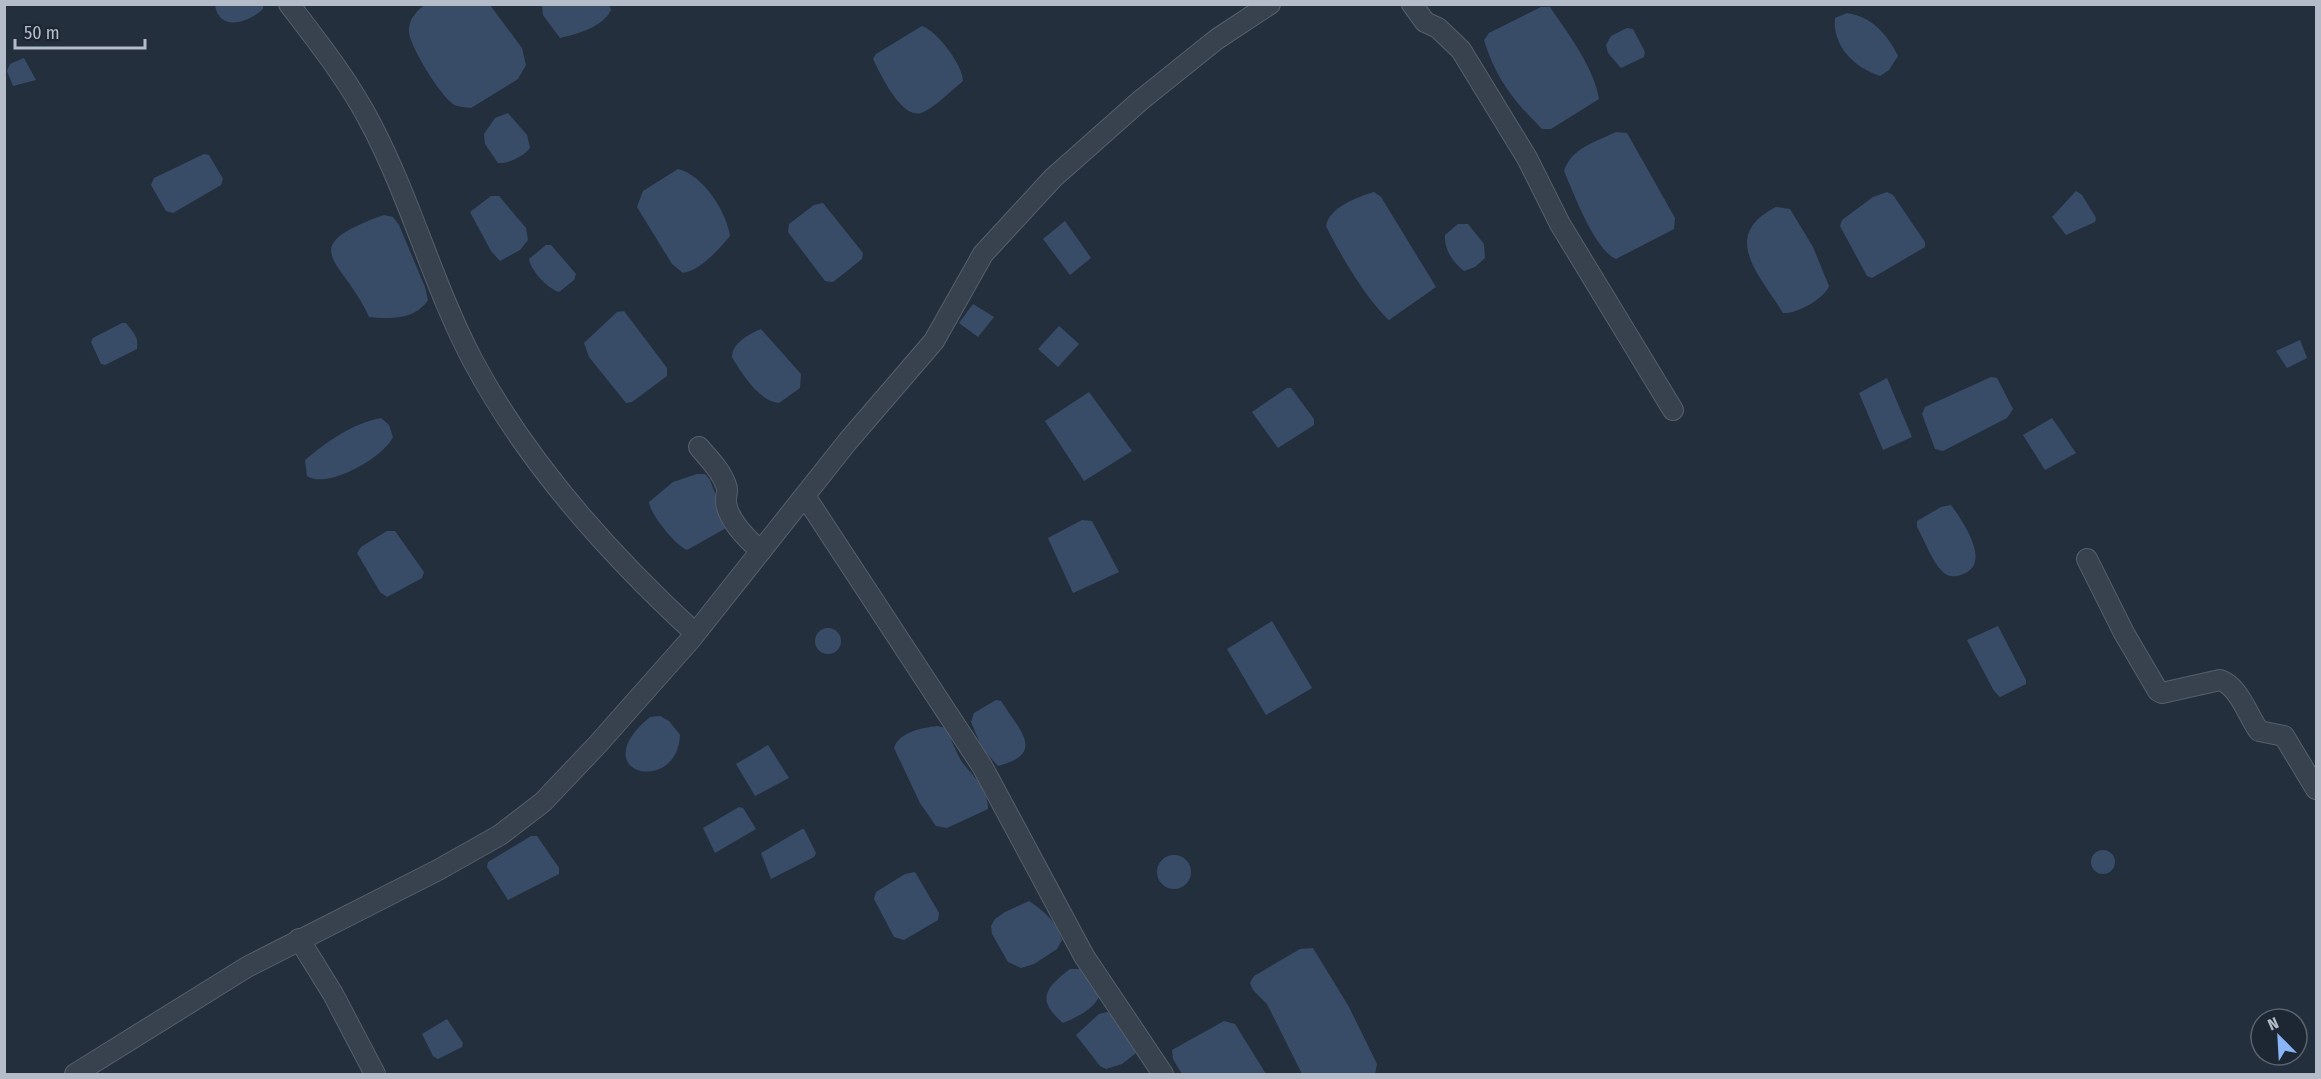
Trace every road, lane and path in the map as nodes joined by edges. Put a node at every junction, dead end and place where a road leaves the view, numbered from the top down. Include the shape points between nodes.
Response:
1 (289, 4) edge
2 (1270, 4) edge
3 (1412, 4) edge
4 (1673, 410) dead end
5 (699, 447) dead end
6 (806, 496) junction
7 (761, 551) junction
8 (2086, 560) dead end
9 (696, 633) junction
10 (2316, 789) edge
11 (299, 939) junction
12 (75, 1074) edge
13 (375, 1074) edge
14 (1162, 1074) edge

1 - 9 street via 327,53 370,122 394,171 454,322 501,408 542,468 599,537
2 - 6 street via 1217,39 1158,86 1053,178 983,254 934,341
3 - 4 street via 1425,22 1438,28 1461,50
5 - 7 street via 722,475 728,488 725,501 729,512
6 - 7 street
6 - 14 street via 982,766 1084,956
7 - 9 street
8 - 10 street via 2158,691 2226,682 2259,731 2276,733 2289,742
9 - 11 street via 543,802 500,835 438,870
11 - 12 street via 186,1003
11 - 13 street

